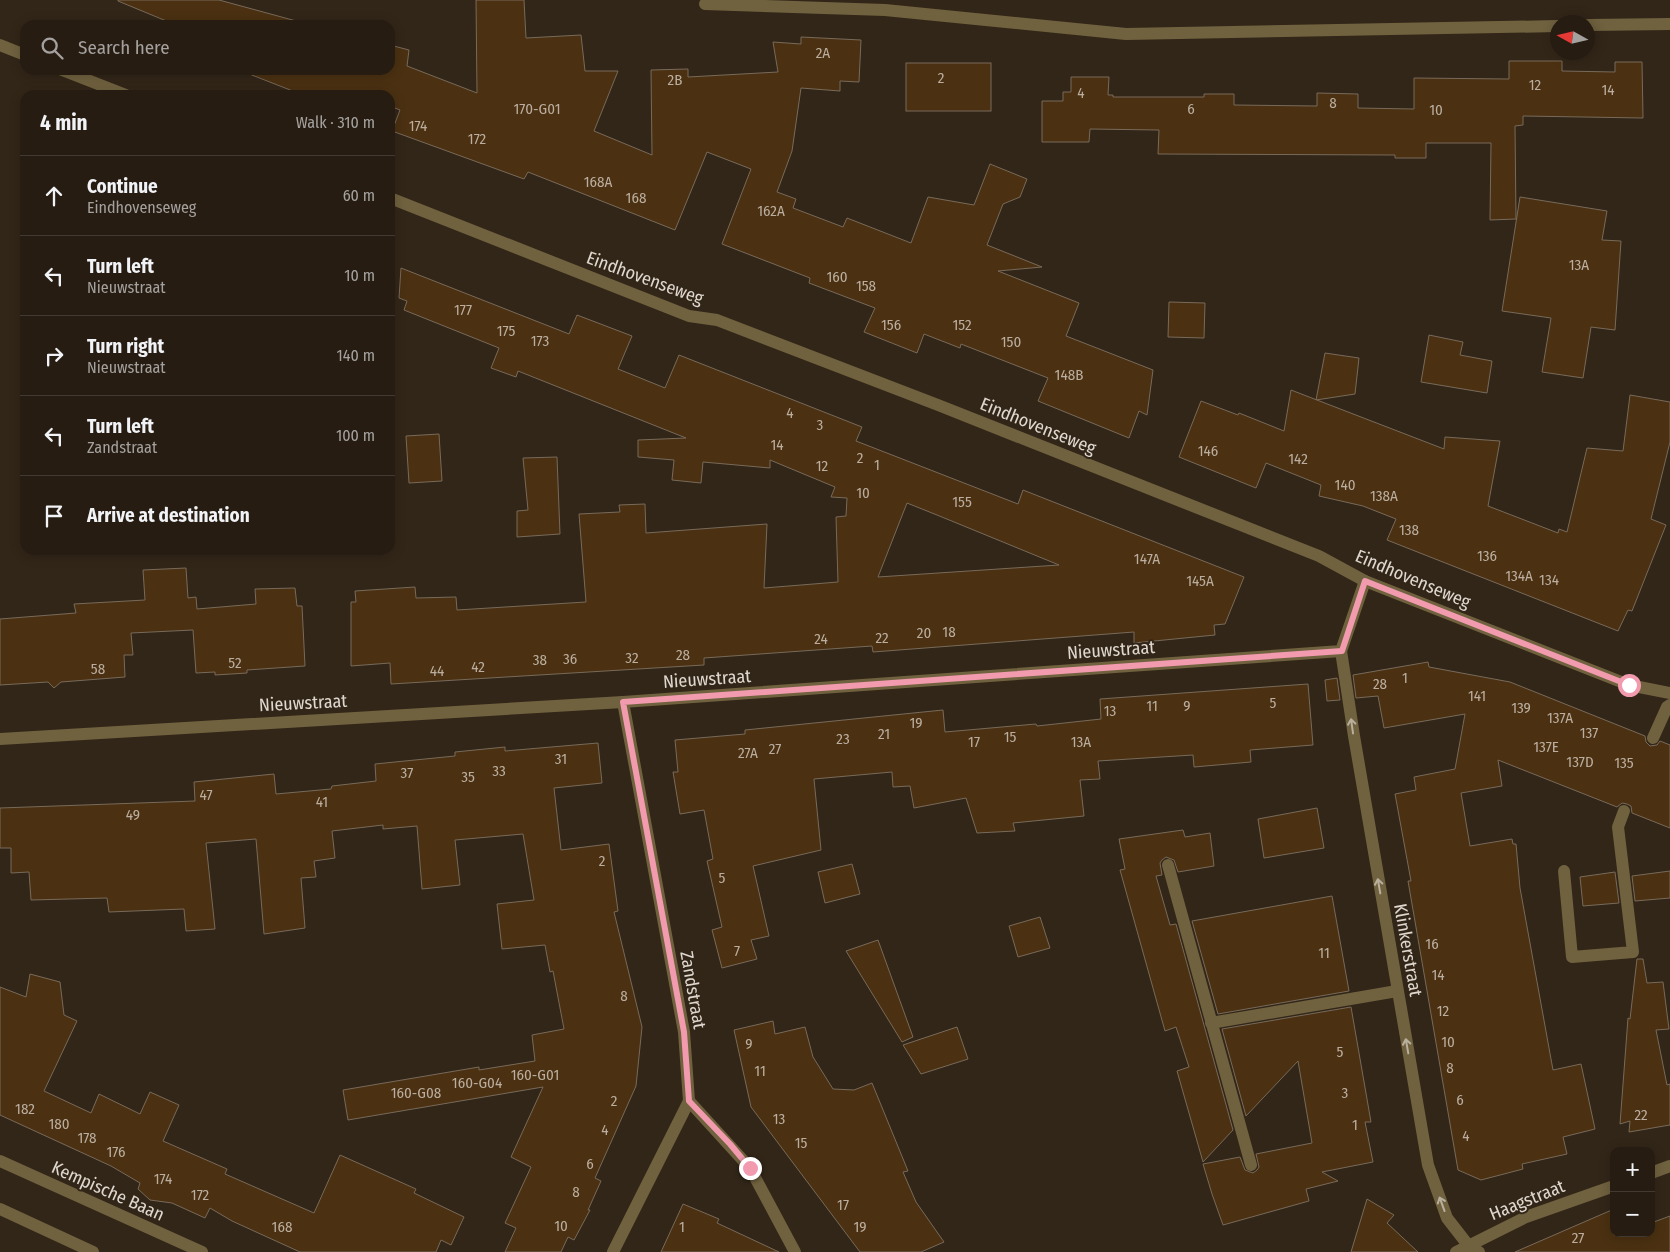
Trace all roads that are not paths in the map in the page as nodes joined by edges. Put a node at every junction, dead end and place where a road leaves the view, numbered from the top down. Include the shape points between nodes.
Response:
1 (705, 4) dead end
2 (1670, 24) edge
3 (1595, 25) edge
4 (1550, 26) edge
5 (0, 45) edge
6 (20, 54) edge
7 (75, 75) edge
8 (113, 90) edge
9 (395, 200) edge
10 (1365, 581) junction
11 (1342, 651) junction
12 (1670, 693) edge
13 (623, 702) junction
14 (1670, 705) edge
15 (1653, 738) dead end
16 (0, 739) edge
17 (1624, 811) dead end
18 (1168, 865) dead end
19 (1564, 871) dead end
20 (1397, 991) junction
21 (1211, 1023) junction
22 (689, 1101) junction
23 (0, 1161) edge
24 (1251, 1165) dead end
25 (1670, 1166) edge
26 (1655, 1172) edge
27 (1610, 1187) edge
28 (0, 1210) edge
29 (1468, 1245) junction
30 (67, 1247) edge
31 (93, 1252) edge
32 (202, 1252) edge
33 (613, 1252) edge
34 (795, 1252) edge
35 (1456, 1252) edge
36 (1479, 1252) edge

1 - 4 street via 885,10 1126,34
2 - 3 street
5 - 6 street
7 - 8 street
9 - 10 street, Eindhovenseweg via 689,316 717,320 938,405 1319,556
10 - 11 street
10 - 12 street, Eindhovenseweg via 1629,685
11 - 13 street, Nieuwstraat
20 -> 11 street, Klinkerstraat
13 - 16 street, Nieuwstraat
13 - 22 street, Zandstraat via 684,1032
14 - 15 street
17 - 19 street via 1618,827 1633,952 1572,957
18 - 21 street
20 - 21 street
29 -> 20 street, Klinkerstraat via 1447,1218 1428,1165
21 - 24 street
22 - 33 street
22 - 34 street via 750,1168
23 - 32 street, Kempische Baan
25 - 26 street
27 - 29 street, Haagstraat via 1526,1217
28 - 30 street
29 - 35 street, Haagstraat
29 - 36 street, Klinkerstraat
30 - 31 street

